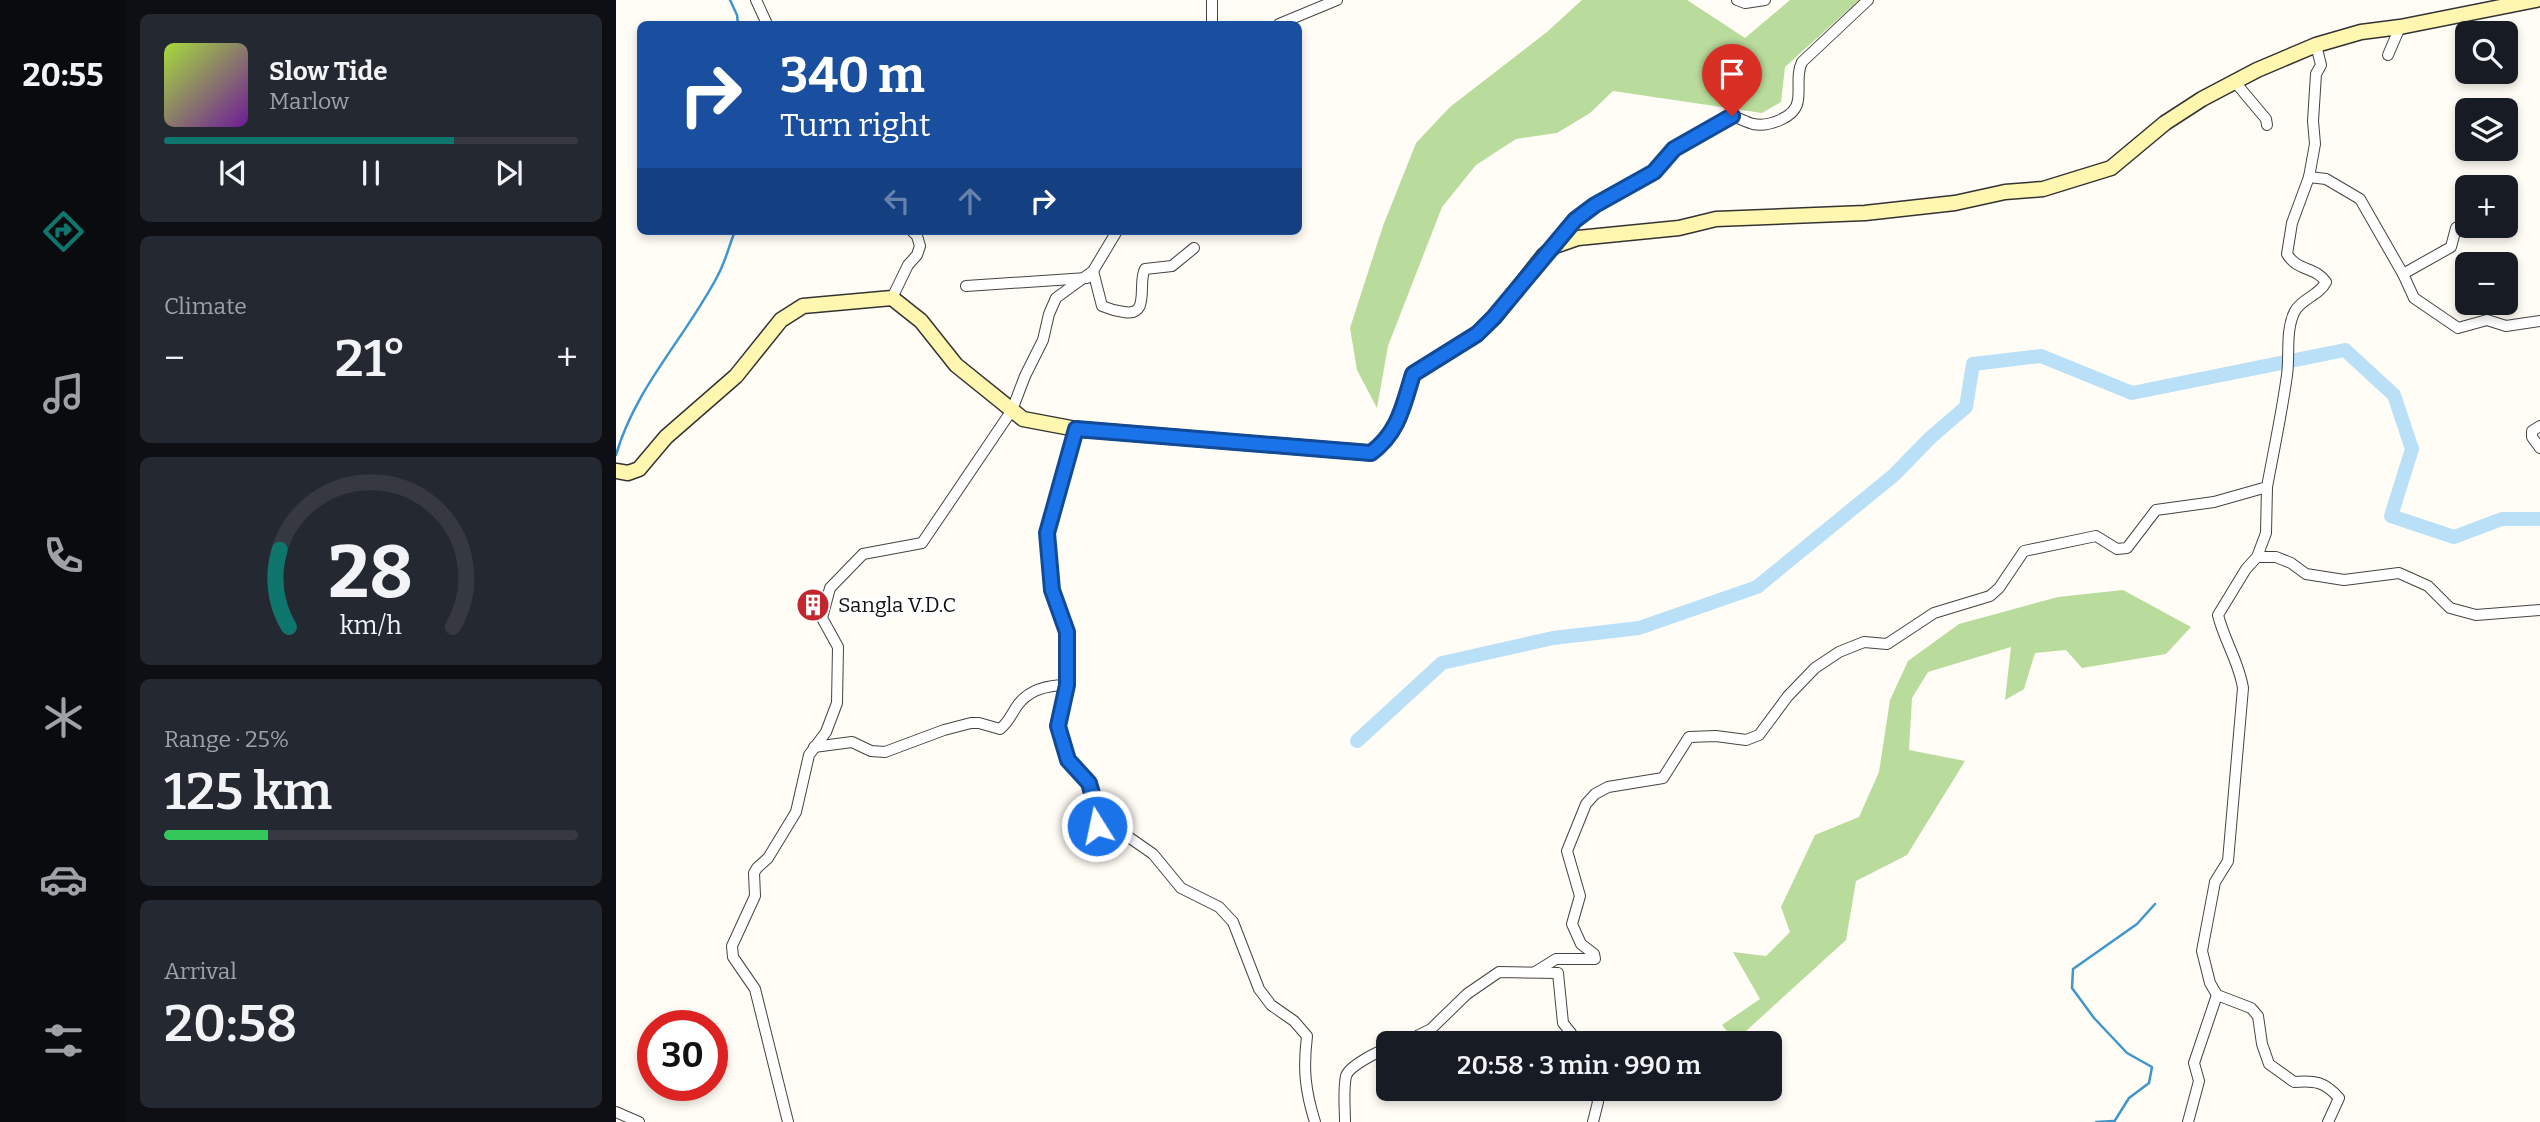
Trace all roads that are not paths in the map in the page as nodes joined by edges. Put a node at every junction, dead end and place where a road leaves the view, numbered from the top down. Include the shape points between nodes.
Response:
1 (756, 0) edge
2 (1212, 0) edge
3 (1337, 0) edge
4 (1737, 0) edge
5 (1765, 0) edge
6 (1868, 0) edge
7 (2536, 0) edge
8 (765, 21) edge
9 (1212, 21) edge
10 (1286, 21) edge
11 (2400, 27) junction
12 (2316, 45) junction
13 (2388, 55) dead end
14 (2235, 82) junction
15 (2267, 125) dead end
16 (2309, 177) junction
17 (2455, 233) edge
18 (916, 235) edge
19 (1115, 235) edge
20 (1555, 246) junction
21 (1194, 248) dead end
22 (2403, 274) junction
23 (1090, 275) junction
24 (966, 286) dead end
25 (892, 298) junction
26 (2540, 320) edge
27 (1012, 410) junction
28 (2540, 426) edge
29 (1076, 429) junction
30 (2540, 448) edge
31 (616, 471) edge
32 (2267, 487) junction
33 (2257, 557) junction
34 (2540, 610) edge
35 (1067, 685) junction
36 (814, 747) junction
37 (1535, 972) junction
38 (2217, 995) junction
39 (1427, 1031) edge
40 (1569, 1031) edge
41 (1376, 1053) edge
42 (1598, 1101) edge
43 (616, 1112) edge
44 (639, 1122) edge
45 (788, 1122) edge
46 (1315, 1122) edge
47 (1345, 1122) edge
48 (1593, 1122) edge
49 (2188, 1122) edge
50 (2329, 1122) edge

1 - 8 street
2 - 9 street
3 - 10 street
4 - 5 street
6 - 20 street via 1802,62 1798,105 1792,113 1782,120 1754,124 1732,116 1696,135 1674,149 1654,172 1575,220
7 - 11 street
11 - 12 street
11 - 13 street
12 - 14 street
12 - 16 street via 2321,65 2316,75 2315,144
14 - 15 street
14 - 20 street via 2165,123 2111,168 2043,189 1865,213 1716,219 1679,228 1578,238
16 - 22 street via 2326,179 2360,199
16 - 32 street via 2292,223 2287,254 2298,267 2315,272 2326,282 2294,313
17 - 22 street via 2452,247
18 - 25 street via 917,256
19 - 23 street
20 - 29 street via 1477,334 1413,374 1399,420 1386,442 1371,453
21 - 23 street via 1172,266 1145,269 1141,302 1135,312 1102,306
22 - 26 street via 2414,298 2458,328 2487,320 2506,326
23 - 24 street
23 - 27 street via 1056,298
25 - 27 street via 921,321 956,365
25 - 31 street via 803,306 793,312 775,326 736,376 666,437 639,469 628,474
27 - 29 street via 1023,419
27 - 36 street via 922,542 863,554 830,588 822,618 838,647 837,703 826,732
28 - 30 street via 2532,431
29 - 35 street via 1047,533 1052,590 1067,632
32 - 33 street via 2266,533
32 - 37 street via 2214,502 2156,510 2127,548 2117,549 2096,536 2024,551 1990,596 1934,613 1888,644 1864,642 1839,652 1815,668 1759,735 1745,740 1689,737 1663,778 1608,787 1595,794 1586,804 1567,851 1580,896 1572,924 1595,959 1556,959
33 - 34 street via 2276,557 2306,574 2344,580 2399,573 2428,586 2450,608 2476,615
33 - 38 street via 2218,615 2243,688 2228,862 2215,882 2202,951
35 - 36 street via 1038,690 1021,701 1000,729 971,723 885,752 852,742
35 - 46 street via 1058,726 1068,760 1089,783 1097,826 1130,838 1153,854 1181,888 1219,907 1233,922 1259,989 1307,1035 1303,1068
36 - 45 street via 796,812 754,873 755,896 732,946 733,957 755,989
37 - 39 street via 1499,972
37 - 40 street via 1558,973 1563,1023
38 - 49 street via 2194,1063 2199,1081
38 - 50 street via 2251,1008 2258,1016 2269,1064 2294,1082 2312,1080 2328,1086 2339,1098
41 - 47 street via 1349,1070
42 - 48 street
43 - 44 street

